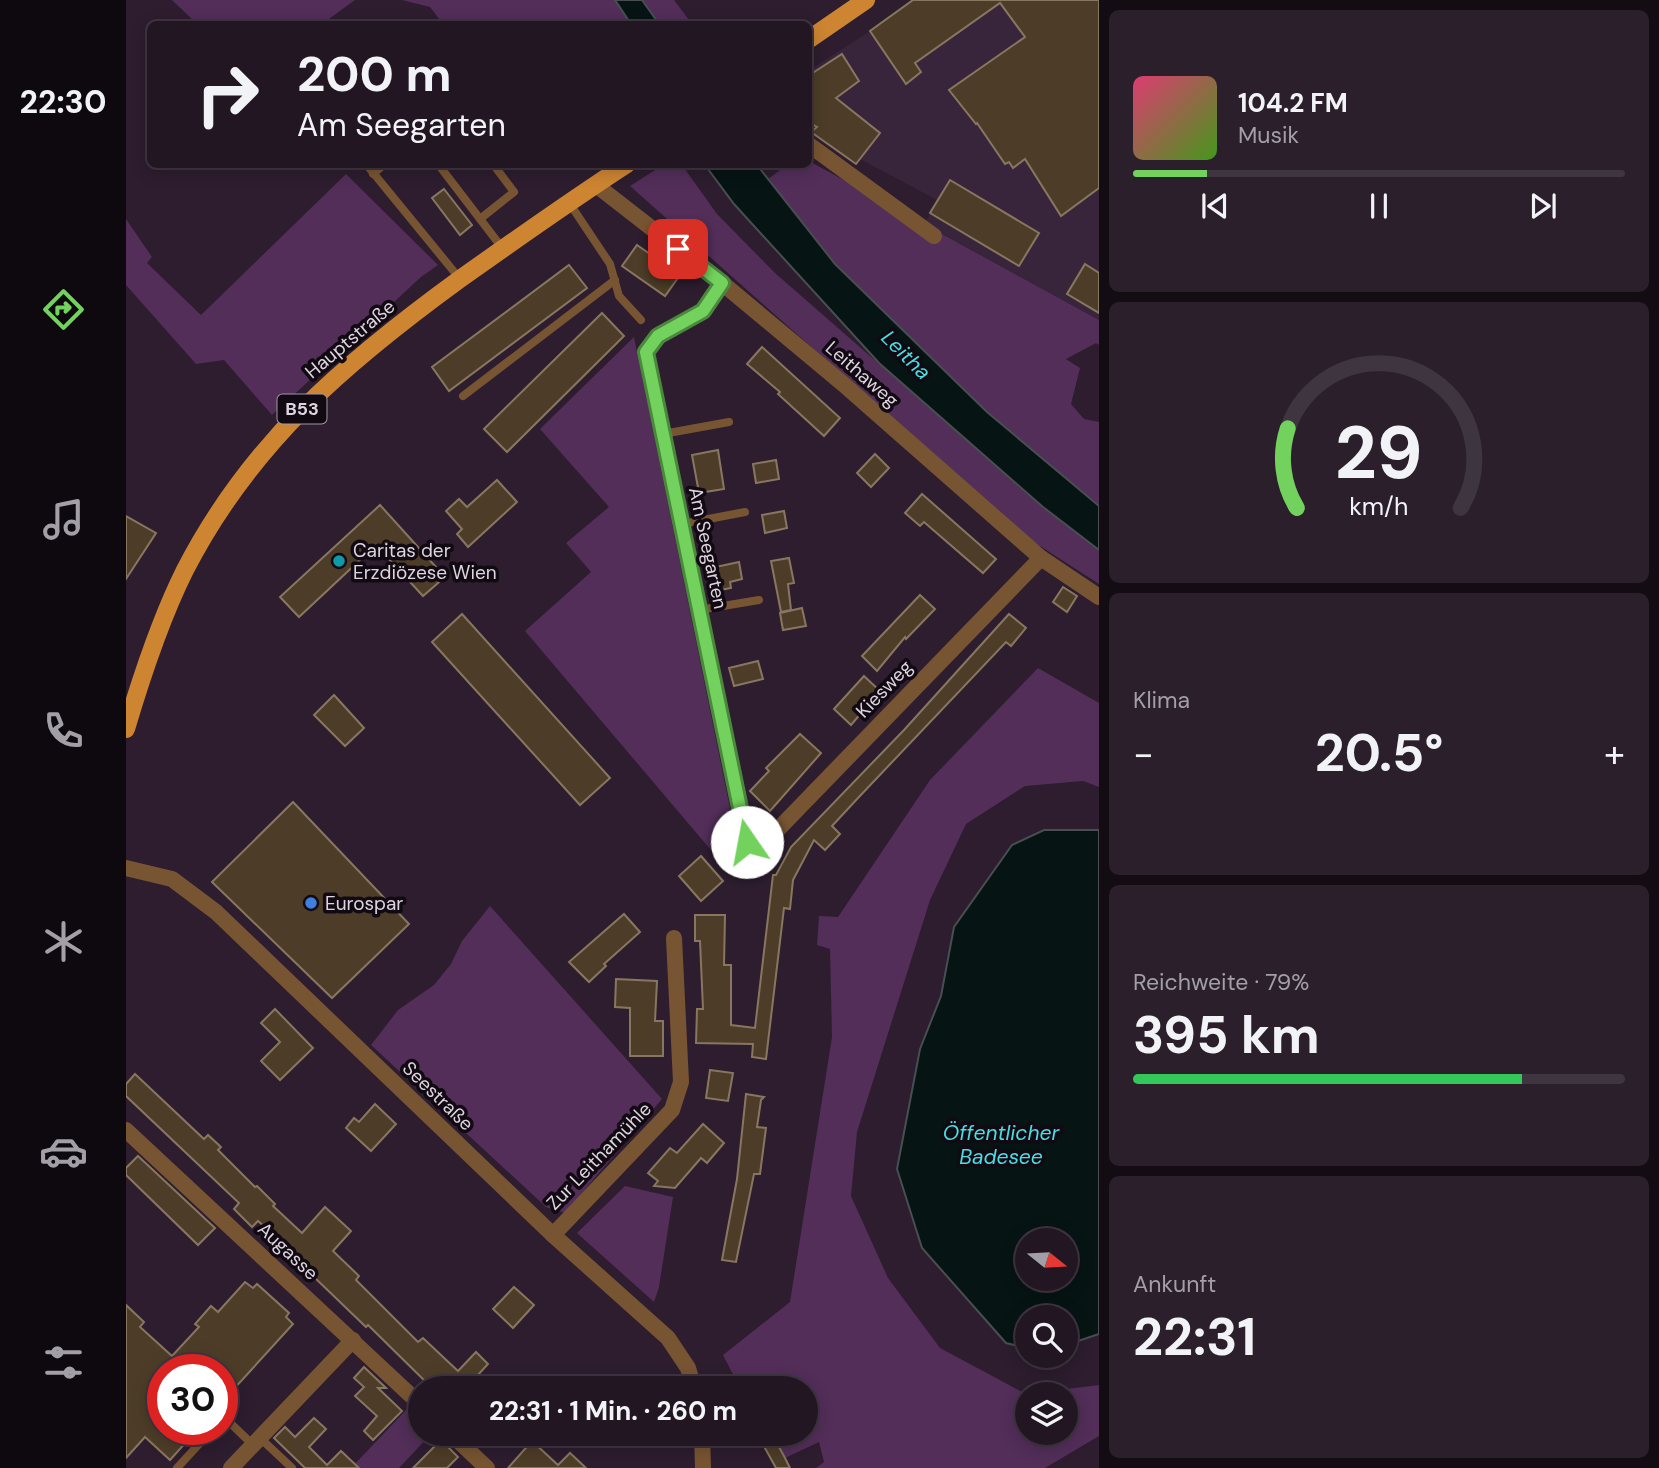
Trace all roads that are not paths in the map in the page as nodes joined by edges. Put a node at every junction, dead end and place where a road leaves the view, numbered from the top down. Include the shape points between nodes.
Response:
1 (866, 0) edge
2 (812, 37) edge
3 (812, 147) edge
4 (369, 168) edge
5 (380, 168) edge
6 (441, 168) edge
7 (496, 168) edge
8 (621, 168) edge
9 (373, 174) junction
10 (596, 185) junction
11 (568, 201) junction
12 (480, 219) junction
13 (933, 236) dead end
14 (503, 248) junction
15 (460, 279) junction
16 (615, 280) junction
17 (722, 283) junction
18 (641, 320) dead end
19 (463, 396) dead end
20 (729, 422) dead end
21 (663, 434) junction
22 (745, 512) dead end
23 (681, 524) junction
24 (1041, 558) junction
25 (1099, 597) edge
26 (759, 600) dead end
27 (699, 610) junction
28 (126, 729) edge
29 (758, 849) joint
30 (126, 868) edge
31 (674, 938) dead end
32 (126, 1130) edge
33 (553, 1235) junction
34 (353, 1340) junction
35 (690, 1376) edge
36 (408, 1393) edge
37 (238, 1428) edge
38 (256, 1441) junction
39 (198, 1445) edge
40 (463, 1446) edge
41 (702, 1446) edge
42 (177, 1468) edge
43 (231, 1468) edge
44 (292, 1468) edge
45 (486, 1468) edge
46 (703, 1468) edge

1 - 2 main road
3 - 13 street
4 - 9 lane
5 - 9 lane
6 - 12 lane
7 - 12 lane via 514,192
8 - 10 main road, Hauptstraße / B53
9 - 15 lane
10 - 11 main road, Hauptstraße / B53
10 - 17 street, Leithaweg
11 - 14 main road, Hauptstraße / B53
11 - 16 lane via 610,264
12 - 14 lane
14 - 15 main road, Hauptstraße / B53
15 - 28 main road, Hauptstraße / B53 via 392,328 312,399 229,496 185,570 154,642
16 - 18 lane via 619,296
16 - 19 lane
17 - 21 street, Am Seegarten via 703,311 658,336 646,352
17 - 24 street, Leithaweg
20 - 21 lane
21 - 23 street, Am Seegarten
22 - 23 lane
23 - 27 street, Am Seegarten
24 - 25 street, Leithaweg
24 - 29 street, Kiesweg
26 - 27 lane
27 - 29 street, Am Seegarten via 747,842
30 - 33 street, Seestraße via 173,879 216,912
31 - 33 street, Zur Leithamühle via 681,1082 672,1110
32 - 34 street, Augasse
33 - 35 street, Seestraße via 668,1338
34 - 36 street, Augasse
34 - 38 street
37 - 38 lane
38 - 43 street
38 - 44 lane
39 - 42 lane
40 - 45 street
41 - 46 street

